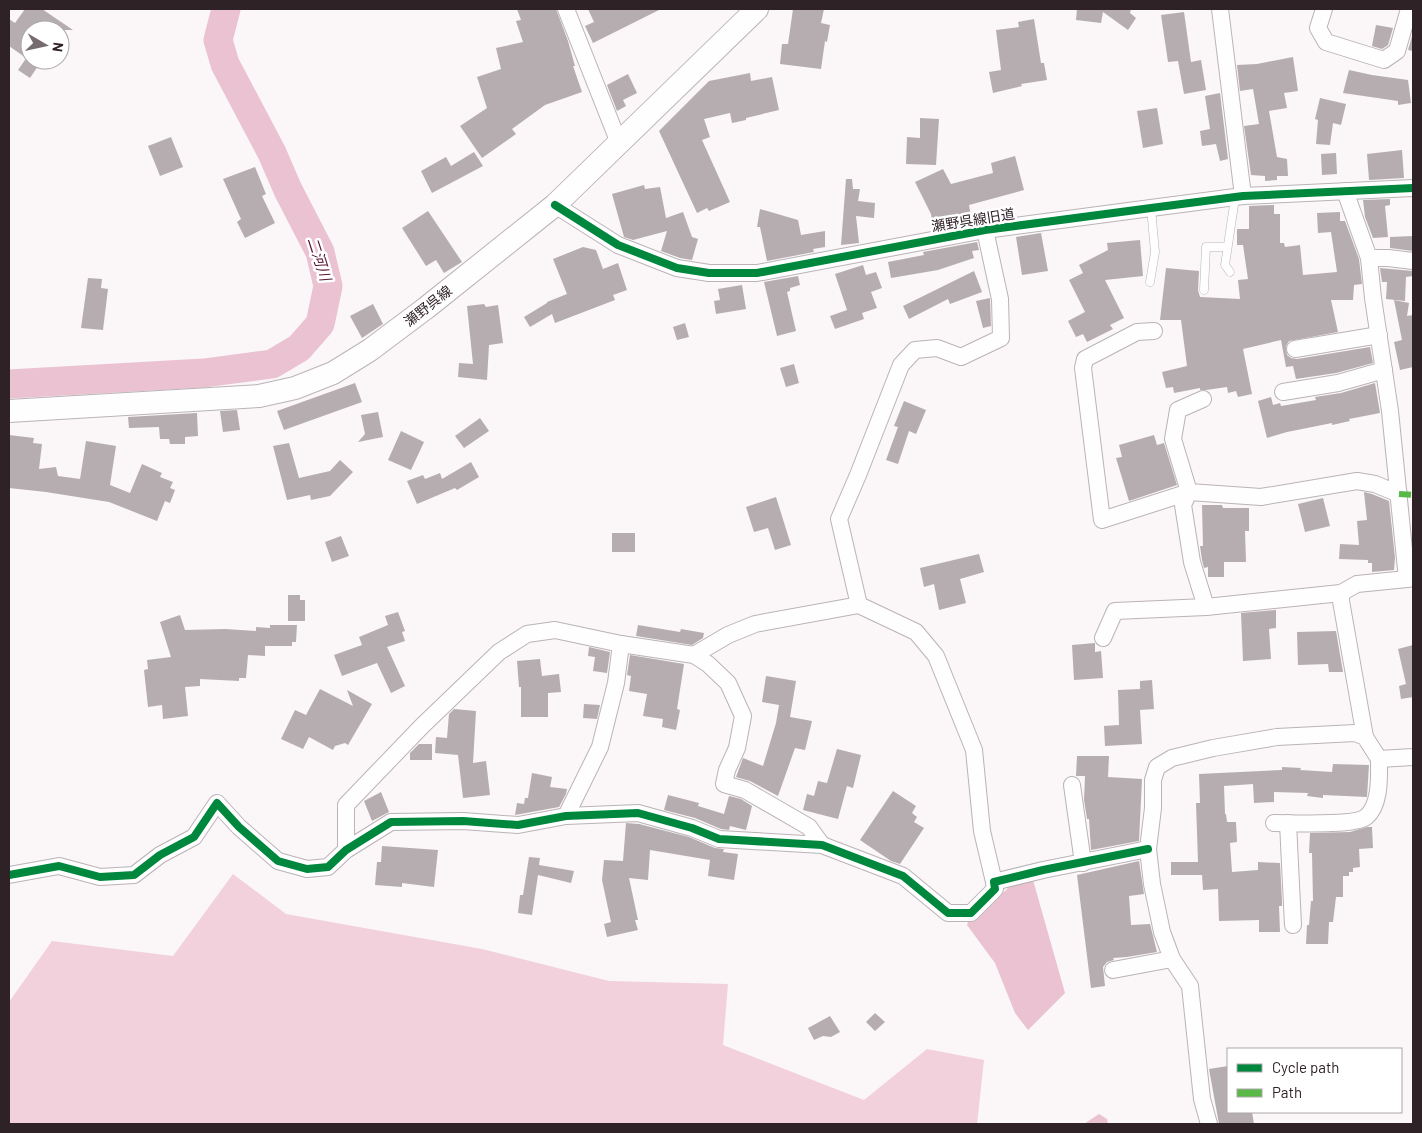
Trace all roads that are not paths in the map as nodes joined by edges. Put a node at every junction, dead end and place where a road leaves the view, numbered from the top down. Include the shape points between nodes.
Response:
1 (566, 9) edge
2 (757, 9) edge
3 (1220, 9) edge
4 (1324, 9) edge
5 (1410, 16) edge
6 (619, 143) junction
7 (1413, 188) edge
8 (1345, 191) junction
9 (1239, 197) junction
10 (555, 206) junction
11 (1151, 208) junction
12 (984, 230) junction
13 (1227, 247) junction
14 (1369, 258) junction
15 (1413, 261) edge
16 (1230, 272) dead end
17 (1150, 282) dead end
18 (1204, 290) dead end
19 (1154, 331) dead end
20 (1379, 335) junction
21 (1295, 350) dead end
22 (1384, 370) junction
23 (1283, 392) dead end
24 (1203, 399) dead end
25 (9, 411) edge
26 (1189, 492) junction
27 (1399, 494) junction
28 (1410, 579) edge
29 (1341, 592) junction
30 (858, 605) junction
31 (1206, 608) junction
32 (1103, 638) dead end
33 (621, 644) junction
34 (694, 655) junction
35 (1365, 736) junction
36 (1413, 756) edge
37 (1379, 759) junction
38 (1072, 785) dead end
39 (566, 816) junction
40 (822, 845) junction
41 (346, 850) junction
42 (1148, 850) junction
43 (1083, 863) junction
44 (9, 874) edge
45 (994, 882) junction
46 (1293, 925) dead end
47 (1172, 959) junction
48 (1113, 970) dead end
49 (1209, 1124) edge

1 - 6 street
2 - 6 main road, 瀬野呉線
3 - 9 street
4 - 5 street via 1318,28 1326,42 1384,60 1398,51
6 - 10 main road, 瀬野呉線
7 - 8 street, 瀬野呉線旧道
8 - 9 street, 瀬野呉線旧道
8 - 14 street
9 - 11 street, 瀬野呉線旧道
9 - 13 lane
10 - 12 street, 瀬野呉線旧道 via 618,245 677,268 709,273 757,273
10 - 25 main road, 瀬野呉線 via 370,350 333,373 295,388 259,396
11 - 12 street, 瀬野呉線旧道
11 - 17 lane via 1155,252
12 - 30 street via 1000,298 1001,338 961,357 937,348 916,350 901,365 839,519
13 - 16 lane via 1225,265
13 - 18 lane via 1206,247
14 - 15 street
14 - 20 street
19 - 26 street via 1137,332 1085,359 1083,368 1102,520
20 - 21 street
20 - 22 street
22 - 23 street via 1338,383
22 - 27 street
24 - 26 street via 1178,410 1173,439
26 - 27 street via 1261,497 1357,481
26 - 31 street via 1183,505 1192,562
27 - 28 street
28 - 29 street via 1357,584
29 - 31 street
29 - 35 street
30 - 34 street via 755,624
30 - 45 street via 916,632 936,656 974,750 982,831
31 - 32 street via 1115,612
33 - 34 street
33 - 39 street via 616,683 600,747
33 - 41 street via 555,630 527,634 499,652 346,805
34 - 40 street via 728,683 743,716 737,748 724,784 744,790 782,810 809,827
35 - 37 street
35 - 42 street via 1355,733 1277,737 1172,758 1156,767
36 - 37 street
37 - 46 street via 1379,787 1373,808 1365,818 1351,822 1281,823
38 - 43 street
39 - 40 street via 638,813 719,839
39 - 41 street via 518,825 463,821 391,822
40 - 45 street via 903,876 948,913 971,913 995,889
41 - 44 street via 328,867 307,869 278,861 217,803 194,837 160,855 134,875 100,877 59,866
42 - 43 street
42 - 47 street via 1162,932
43 - 45 street
47 - 48 street
47 - 49 street via 1190,986 1202,1099

